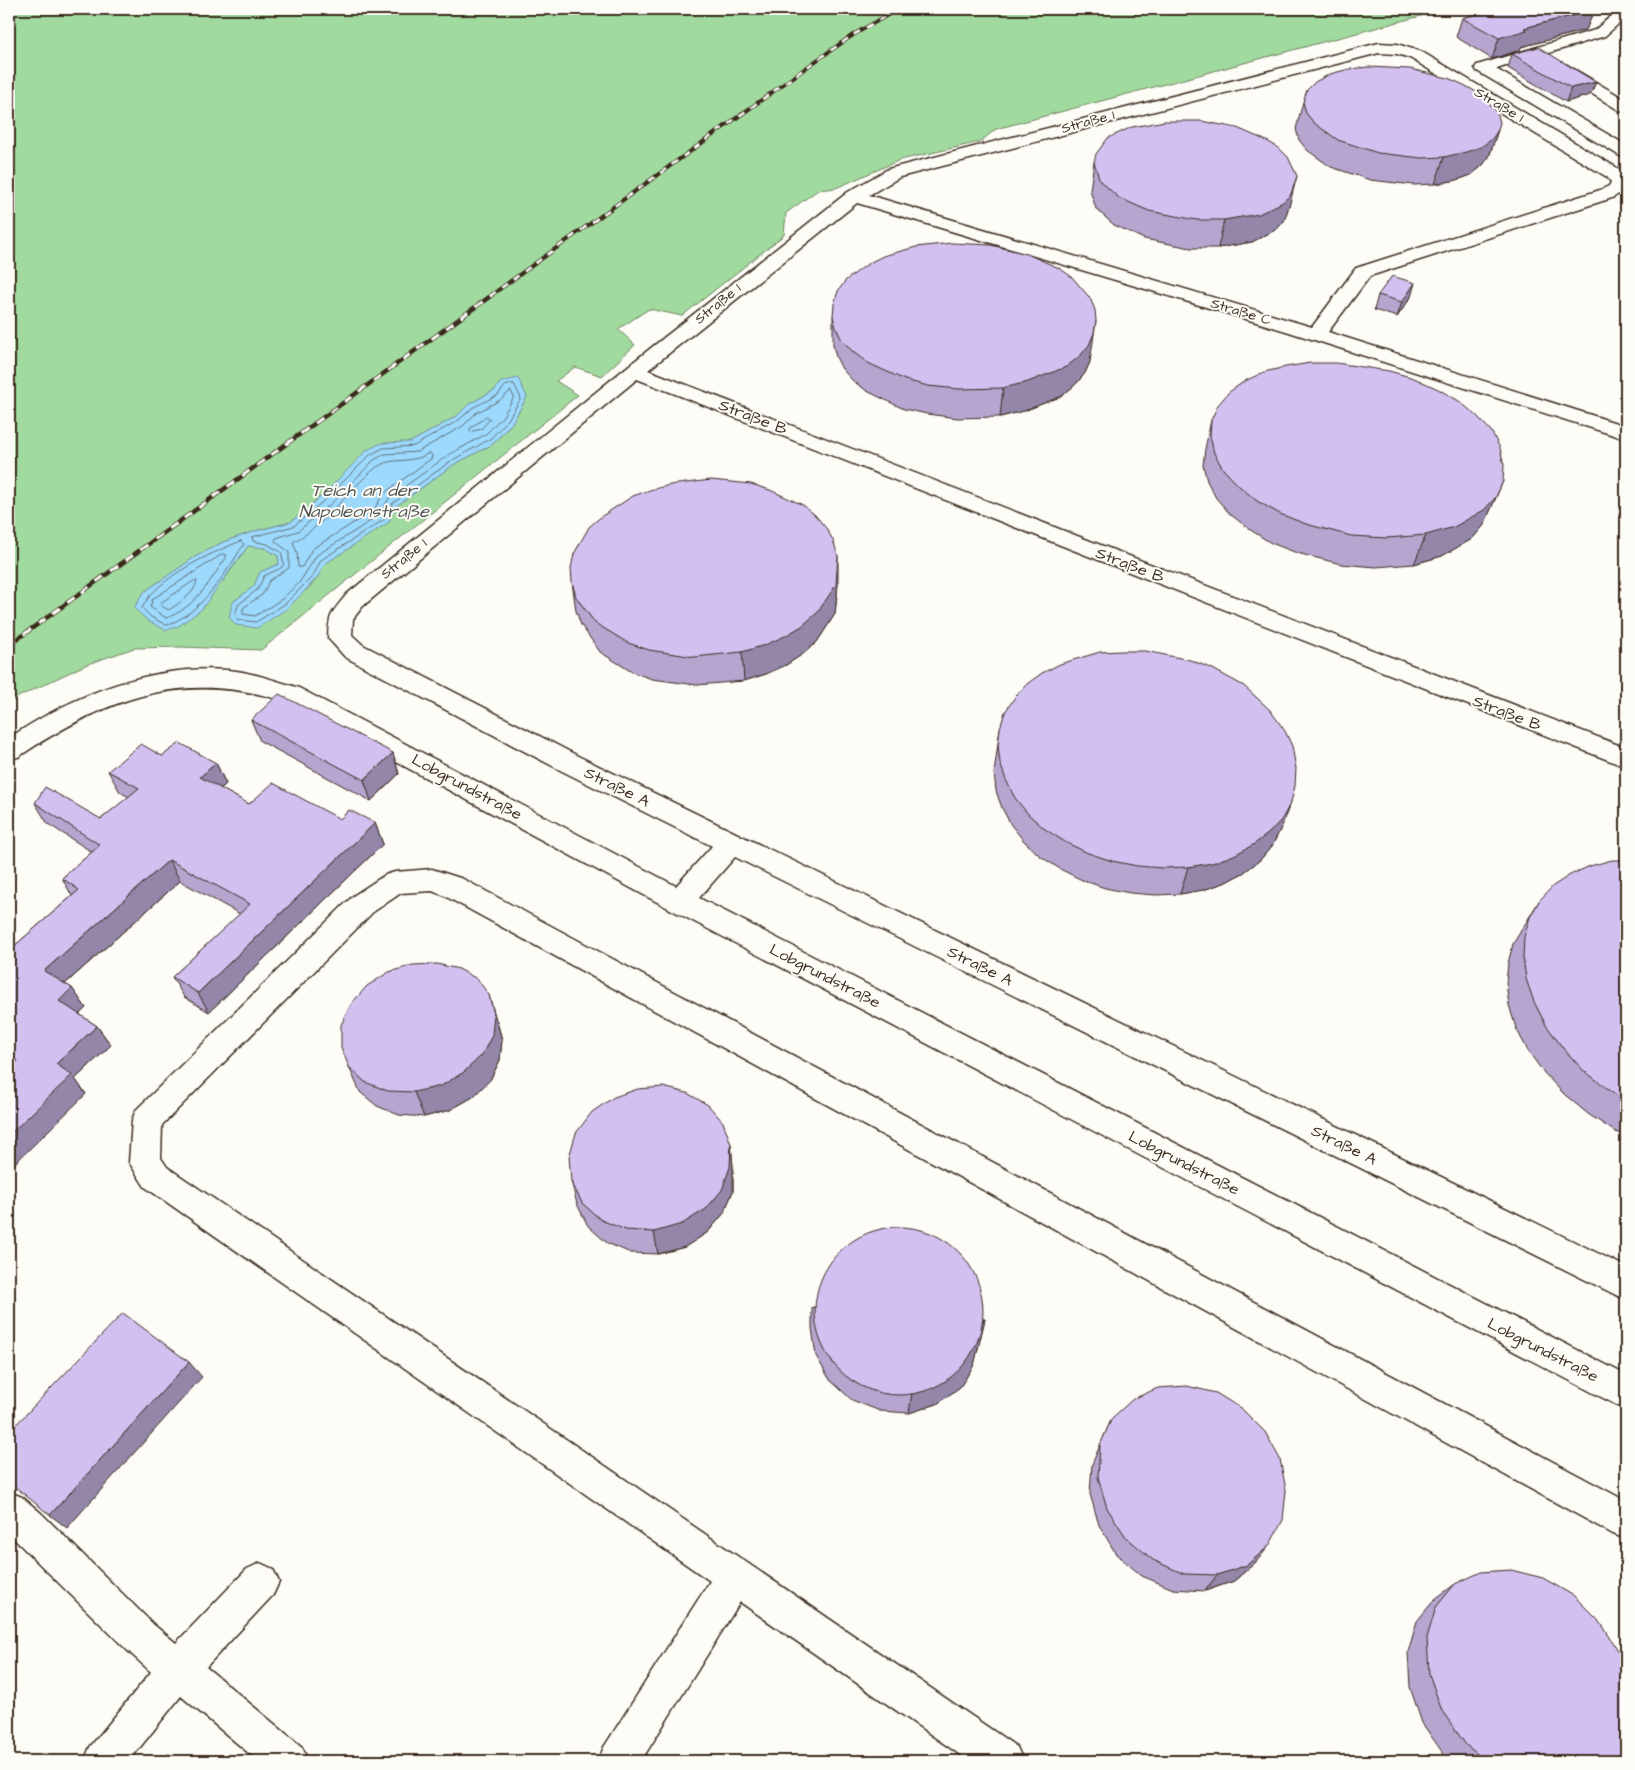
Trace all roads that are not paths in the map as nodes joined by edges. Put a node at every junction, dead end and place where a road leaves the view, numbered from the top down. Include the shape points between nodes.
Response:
1 (1598, 16) dead end
2 (1621, 21) edge
3 (1536, 53) junction
4 (1626, 107) edge
5 (1626, 152) edge
6 (854, 196) junction
7 (1316, 334) junction
8 (634, 371) junction
9 (1626, 433) edge
10 (340, 638) joint
11 (9, 750) edge
12 (1626, 758) edge
13 (731, 843) junction
14 (680, 901) junction
15 (1626, 1284) edge
16 (1626, 1393) edge
17 (9, 1510) edge
18 (1626, 1521) edge
19 (736, 1575) junction
20 (260, 1582) dead end
21 (178, 1669) junction
22 (995, 1759) edge
23 (104, 1761) edge
24 (288, 1761) edge
25 (618, 1761) edge

1 - 2 street
2 - 3 street via 1600,33
3 - 4 street
3 - 5 street via 1483,68
6 - 7 street, Straße C
6 - 7 street, Straße 1 via 894,173 1379,47 1402,49 1416,55 1613,173 1620,182 1616,189 1606,194 1363,272
6 - 8 street, Straße 1
7 - 9 street, Straße C
8 - 10 street, Straße 1 via 355,600 341,617
8 - 12 street, Straße B
10 - 13 street, Straße A via 354,651
11 - 14 street, Lobgrundstraße via 62,715 127,690 199,679 258,684 290,694 339,719
13 - 14 street
13 - 15 street, Straße A
14 - 16 street, Lobgrundstraße
17 - 21 street via 141,1638
18 - 19 street via 453,887 432,880 395,884 363,904 147,1120 145,1162 156,1177
19 - 22 street
19 - 25 street
20 - 21 street
21 - 23 street
21 - 24 street

